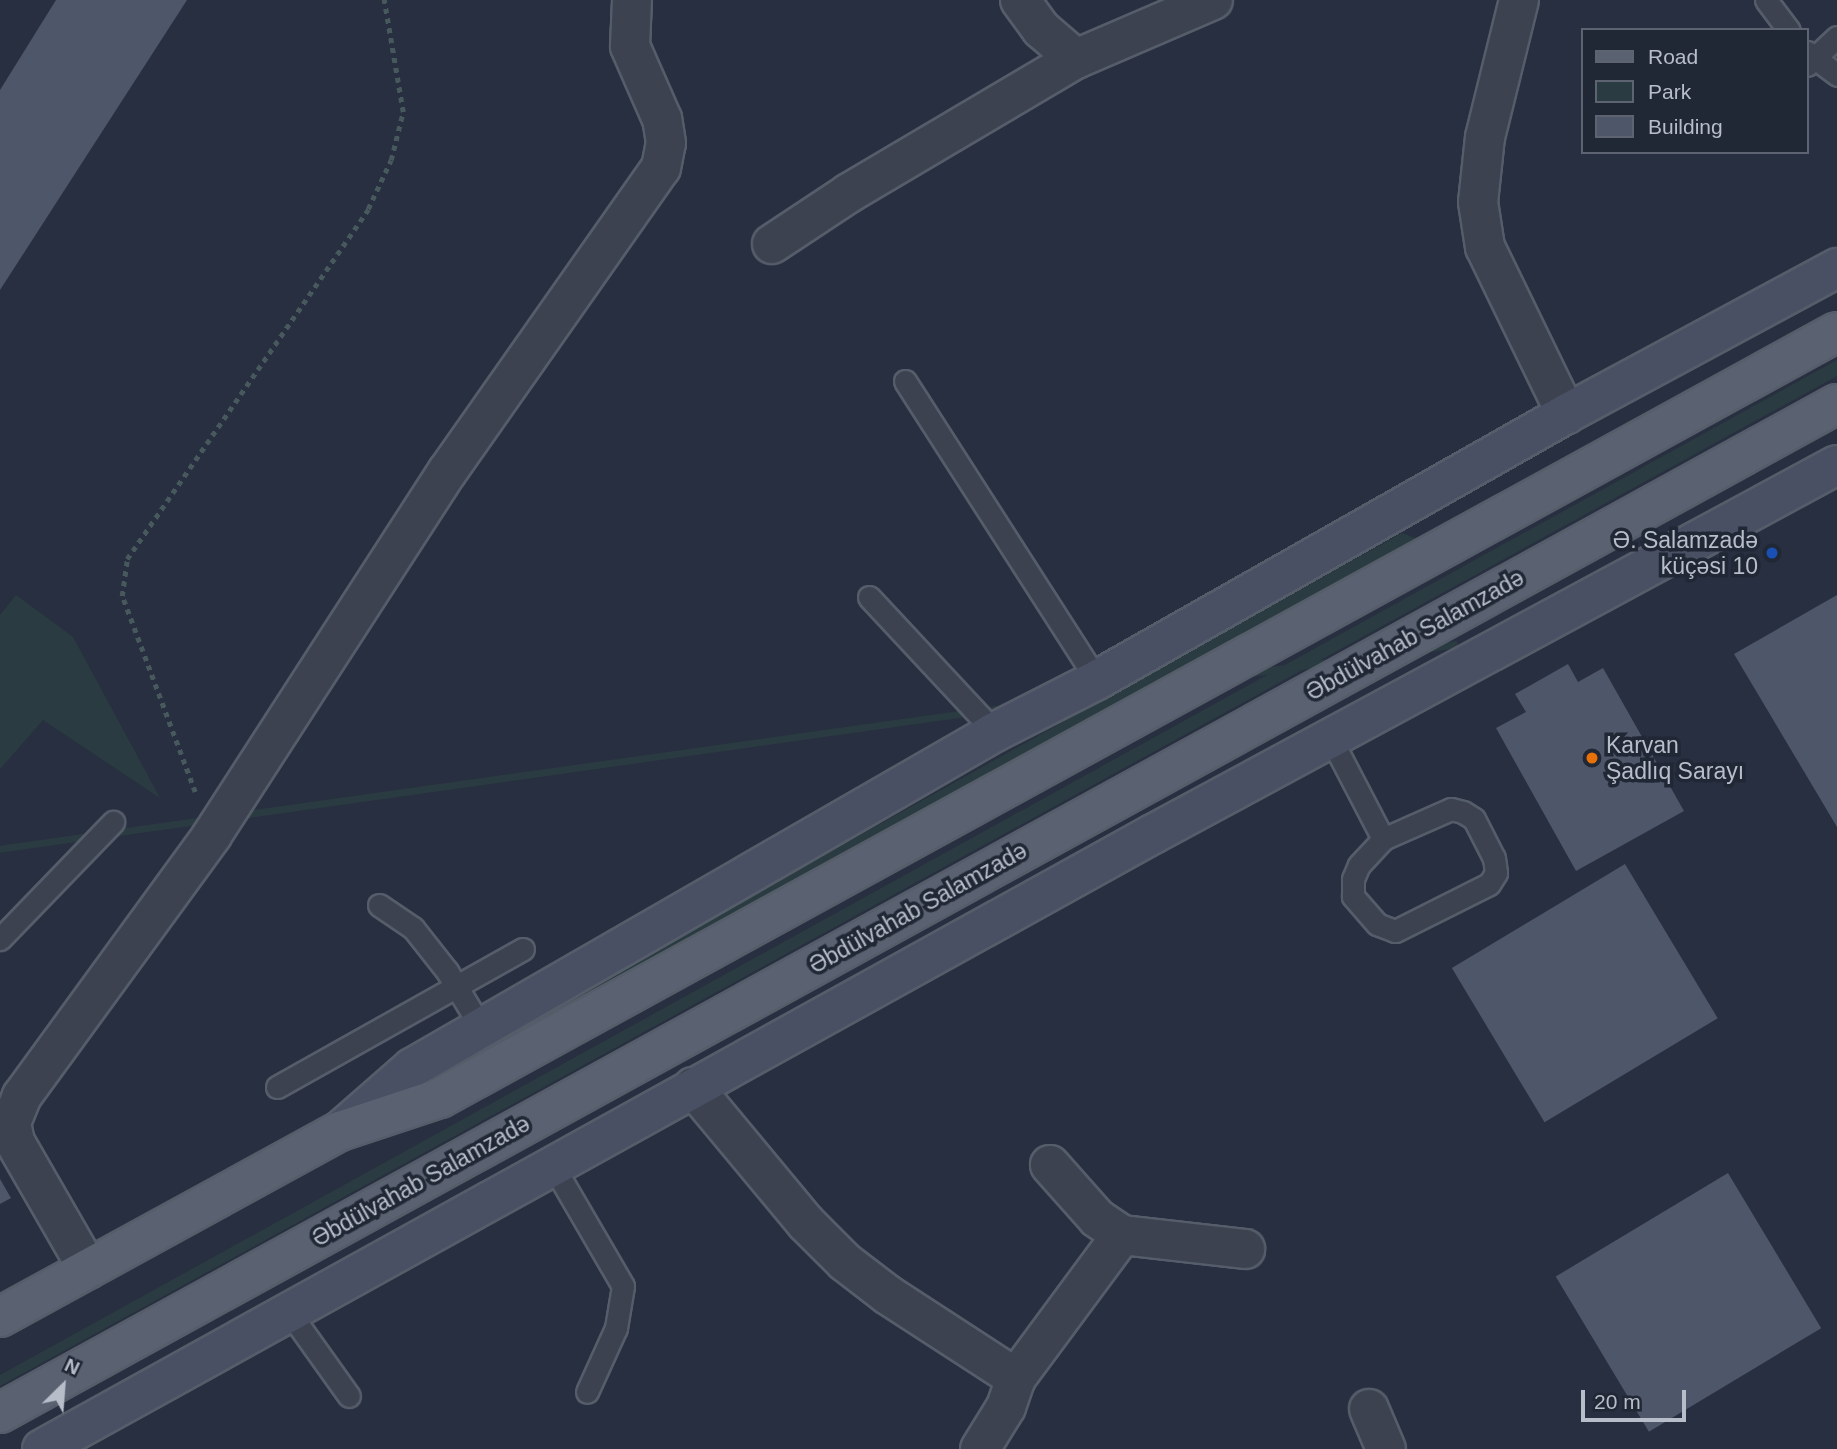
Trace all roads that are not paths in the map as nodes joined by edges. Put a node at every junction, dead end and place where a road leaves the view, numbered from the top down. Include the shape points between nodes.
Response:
1 (632, 0) edge
2 (1020, 0) edge
3 (1213, 0) edge
4 (1519, 0) edge
5 (1766, 0) edge
6 (1787, 28) edge
7 (1837, 37) edge
8 (1076, 59) junction
9 (1810, 59) edge
10 (1837, 75) edge
11 (772, 244) dead end
12 (1837, 268) edge
13 (1837, 332) edge
14 (905, 381) dead end
15 (1837, 404) edge
16 (1566, 414) junction
17 (1837, 465) edge
18 (869, 597) dead end
19 (1097, 680) junction
20 (995, 732) junction
21 (1330, 737) junction
22 (113, 822) dead end
23 (1383, 839) junction
24 (379, 905) dead end
25 (0, 939) edge
26 (523, 949) dead end
27 (456, 986) junction
28 (482, 1029) junction
29 (277, 1087) dead end
30 (693, 1087) junction
31 (5, 1113) edge
32 (340, 1131) junction
33 (552, 1164) junction
34 (1050, 1165) dead end
35 (1122, 1235) junction
36 (1245, 1249) dead end
37 (88, 1269) junction
38 (289, 1312) junction
39 (0, 1317) edge
40 (1016, 1378) junction
41 (587, 1392) dead end
42 (349, 1396) dead end
43 (1368, 1409) dead end
44 (0, 1413) edge
45 (42, 1449) edge
46 (980, 1449) edge
47 (1386, 1449) edge

1 - 31 street via 630,46 662,119 666,143 660,168 447,472 212,835
2 - 8 street via 1041,29
3 - 8 street
4 - 16 street via 1485,136 1478,202 1485,247
5 - 6 lane
7 - 9 lane
8 - 11 street via 849,193
9 - 10 lane
12 - 16 main road
13 - 32 main road via 440,1098
14 - 19 lane
15 - 44 main road, Əbdülvahab Salamzadə
16 - 19 main road
17 - 21 main road
18 - 20 lane
19 - 20 main road
20 - 28 main road
21 - 23 lane
21 - 30 main road
22 - 25 lane
23 - 23 lane via 1451,809 1463,812 1474,819 1494,858 1496,873 1489,884 1395,931 1377,924 1353,897 1359,864
24 - 27 lane via 413,928
26 - 27 lane
27 - 28 lane
27 - 29 lane
28 - 32 main road via 412,1068
30 - 33 main road
30 - 40 street via 806,1223 845,1262
31 - 37 street via 15,1142
32 - 37 main road
33 - 38 main road
33 - 41 lane via 623,1286 616,1328
34 - 35 street via 1097,1218
35 - 36 street
35 - 40 street
37 - 39 main road
38 - 42 lane
38 - 45 main road
40 - 46 street via 1006,1407
43 - 47 street

